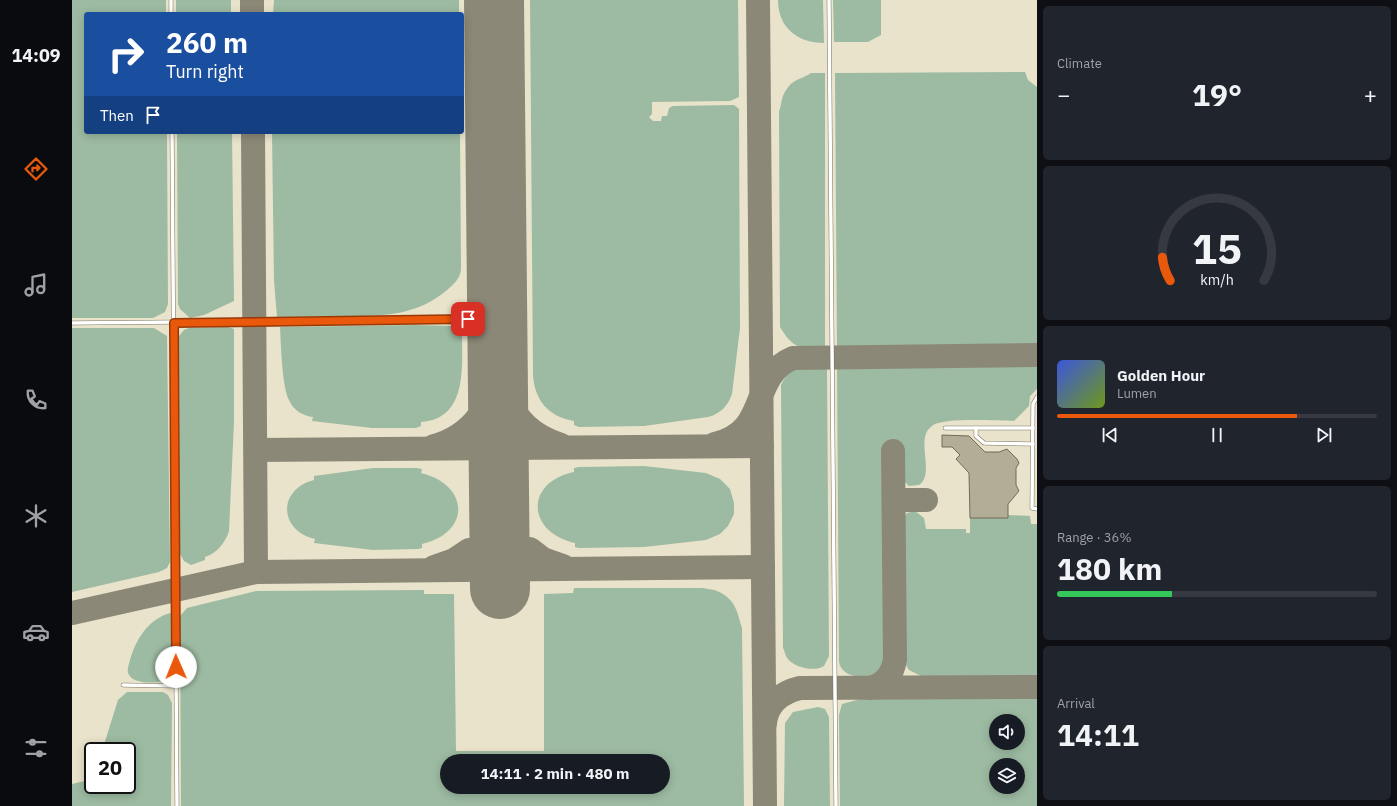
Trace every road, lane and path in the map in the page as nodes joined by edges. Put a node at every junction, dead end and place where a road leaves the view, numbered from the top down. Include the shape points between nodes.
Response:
1 (171, 0) edge
2 (829, 0) edge
3 (171, 12) edge
4 (172, 134) edge
5 (468, 319) dead end
6 (174, 323) junction
7 (72, 324) edge
8 (1037, 397) edge
9 (944, 428) dead end
10 (976, 428) junction
11 (1033, 428) junction
12 (1033, 444) junction
13 (1037, 509) edge
14 (123, 685) dead end
15 (177, 686) junction
16 (177, 806) edge
17 (836, 806) edge

1 - 3 lane
2 - 17 lane
4 - 6 lane
5 - 6 lane
6 - 7 lane
6 - 15 lane
8 - 11 lane via 1033,404
9 - 10 lane
10 - 11 lane
10 - 12 lane via 976,436 984,444
11 - 12 lane
12 - 13 lane via 1032,508
14 - 15 lane
15 - 16 lane

